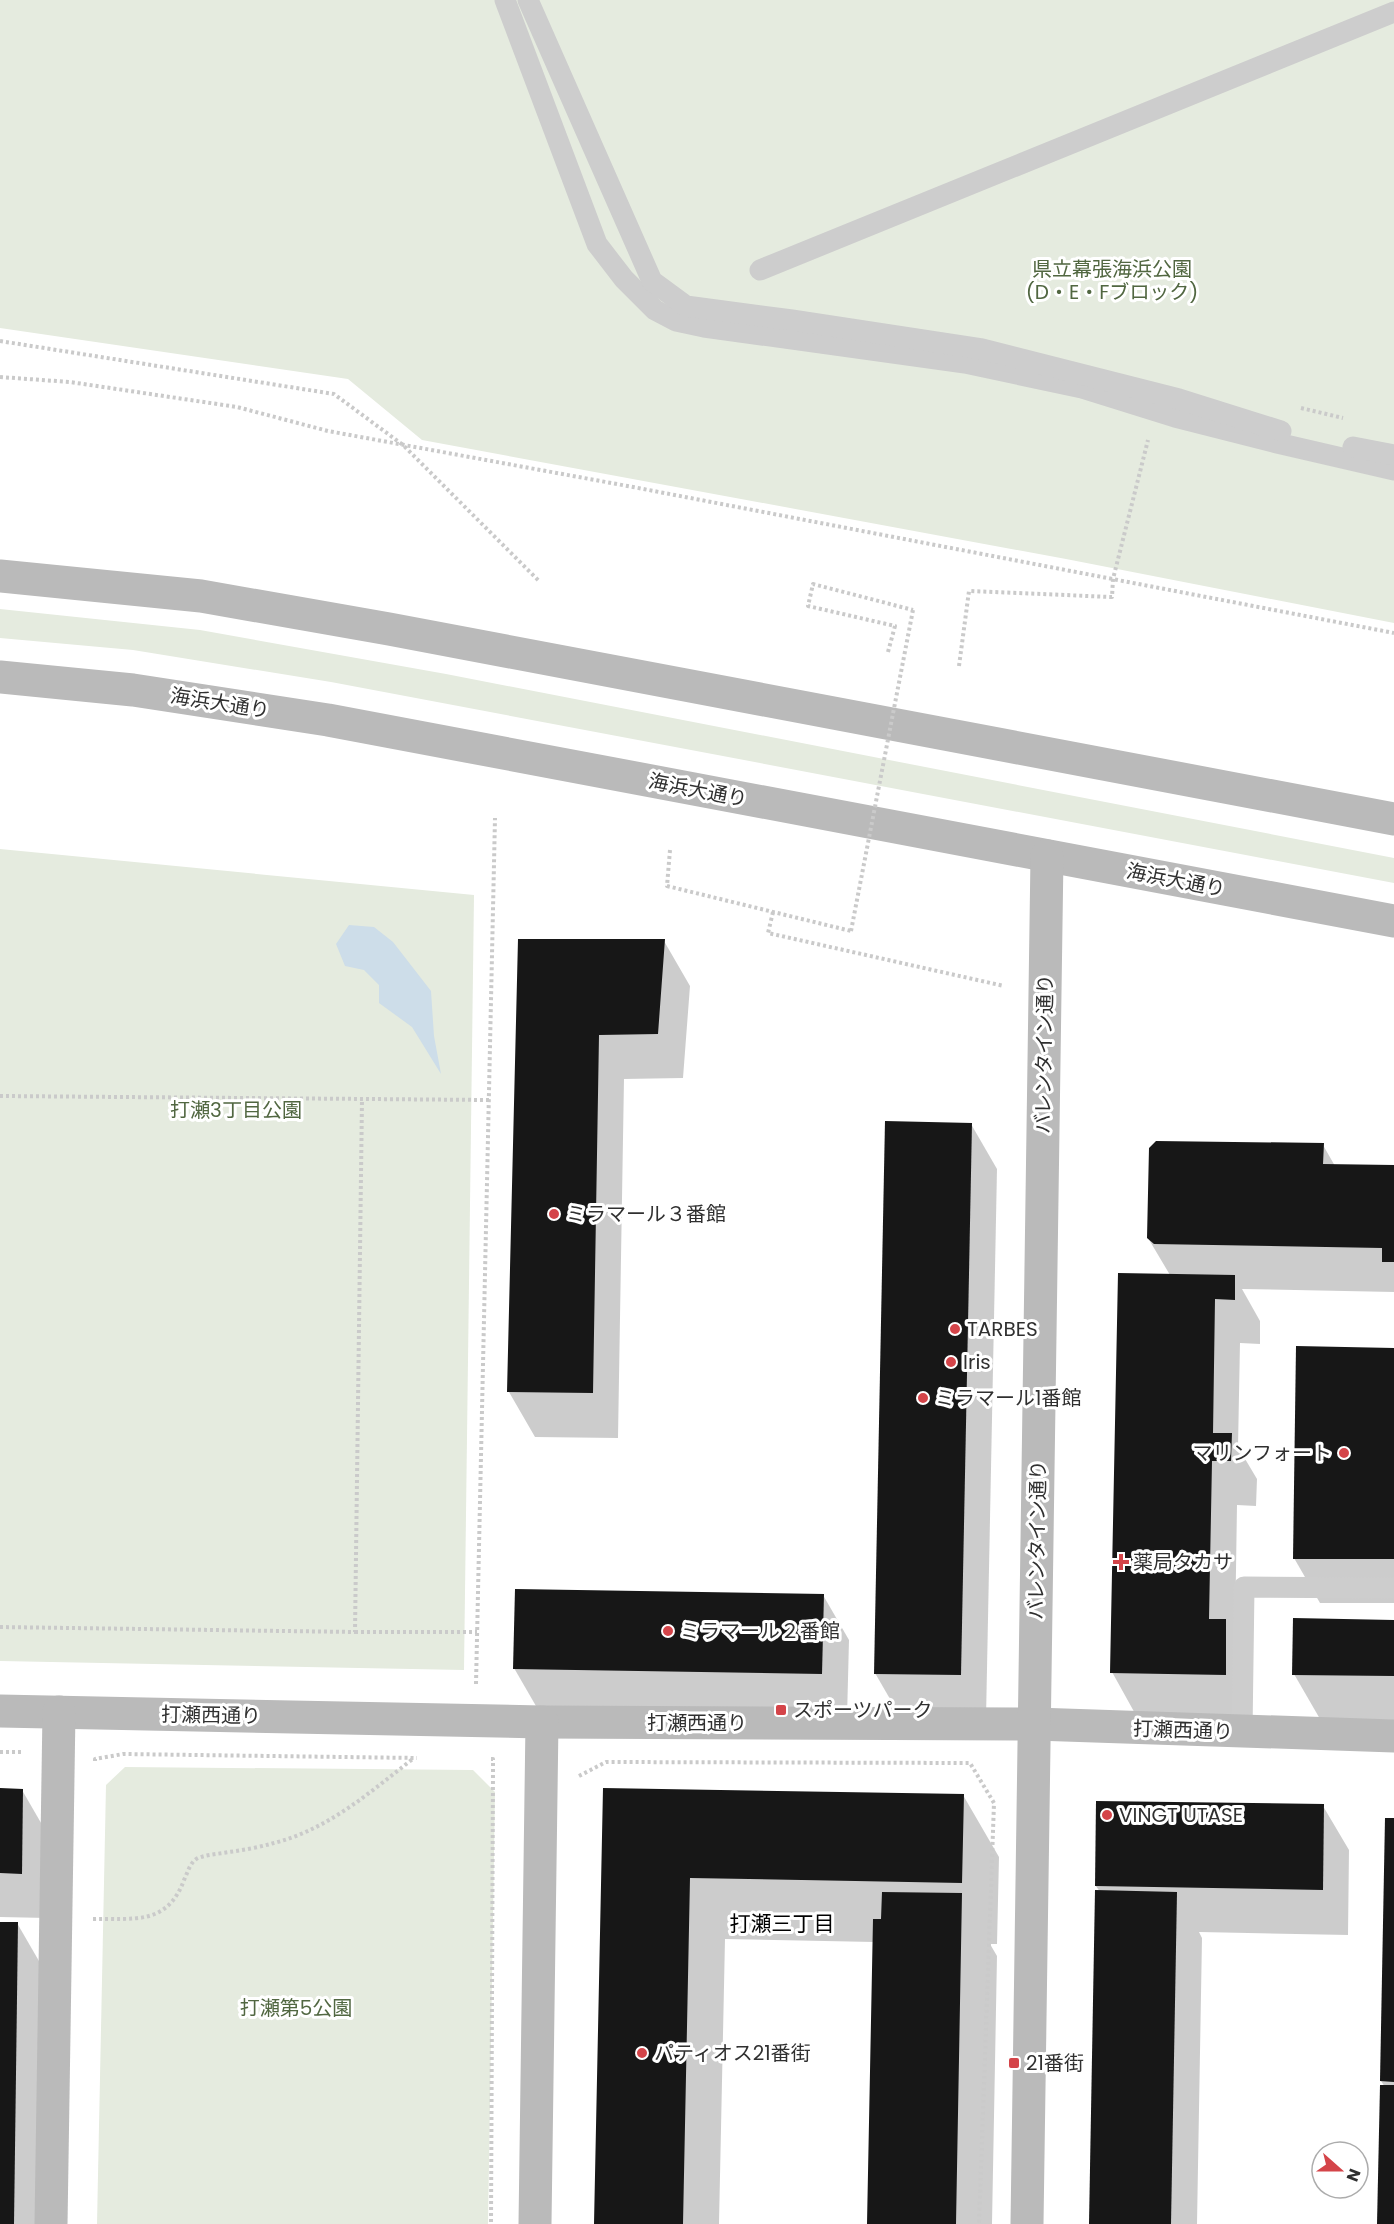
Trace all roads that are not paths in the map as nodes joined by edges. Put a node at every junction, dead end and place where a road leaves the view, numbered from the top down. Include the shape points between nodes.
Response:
1 (505, 0) edge
2 (528, 0) edge
3 (1394, 12) edge
4 (760, 270) dead end
5 (1394, 454) edge
6 (1394, 470) edge
7 (0, 576) edge
8 (0, 677) edge
9 (1394, 819) edge
10 (1047, 856) junction
11 (1394, 921) edge
12 (1394, 1588) edge
13 (0, 1711) edge
14 (58, 1712) junction
15 (542, 1722) junction
16 (1035, 1724) junction
17 (1242, 1732) junction
18 (1394, 1736) edge
19 (51, 2224) edge
20 (535, 2224) edge
21 (1027, 2224) edge

1 - 6 lane via 597,244 624,279 656,310 676,321 966,363 1082,388 1175,417
2 - 5 lane via 652,281 686,306 982,349 1179,399 1302,437
3 - 4 lane
7 - 9 street via 201,596
8 - 10 street, 海浜大通り via 133,690 328,720
10 - 11 street, 海浜大通り
10 - 16 street, バレンタイン通り
12 - 17 lane via 1244,1587
13 - 14 street, 打瀬西通り
14 - 15 street, 打瀬西通り
14 - 19 street
15 - 16 street, 打瀬西通り
15 - 20 street
16 - 17 street, 打瀬西通り
16 - 21 street, バレンタイン通り
17 - 18 street, 打瀬西通り

